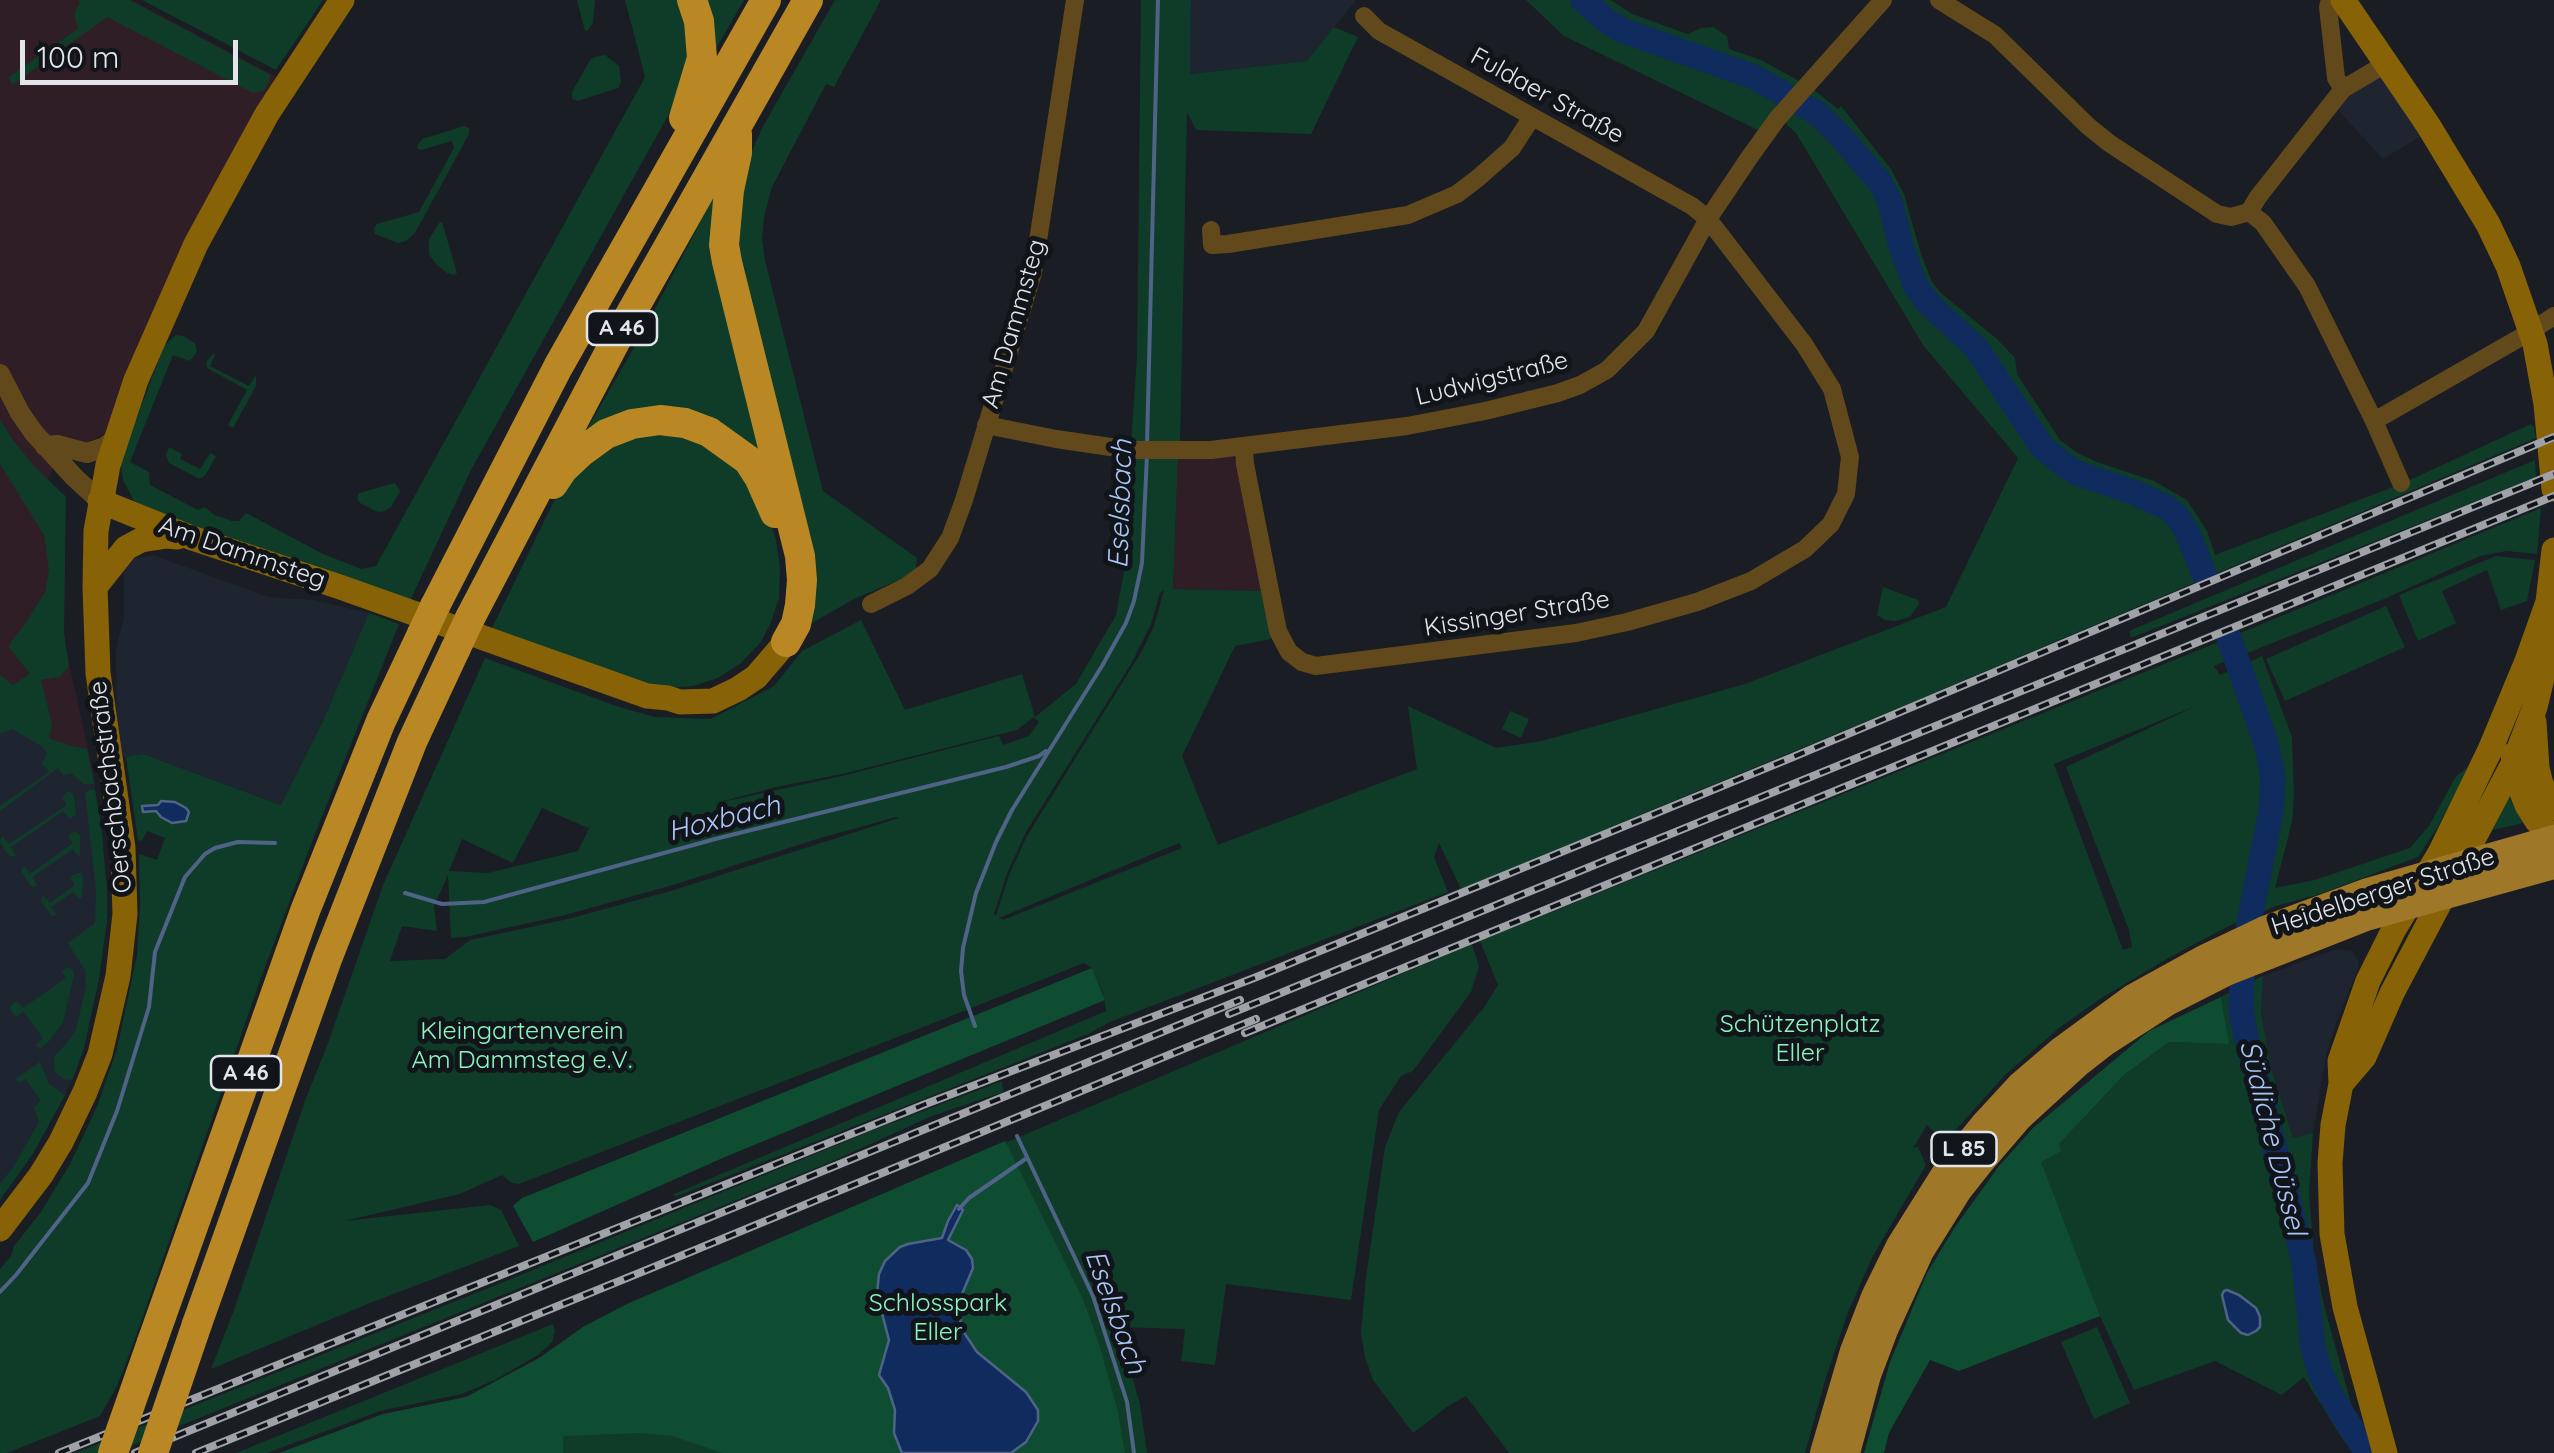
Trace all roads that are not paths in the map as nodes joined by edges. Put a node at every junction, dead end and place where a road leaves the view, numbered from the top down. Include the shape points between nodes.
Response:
1 (342, 0) edge
2 (692, 0) edge
3 (766, 0) edge
4 (808, 0) edge
5 (1075, 0) edge
6 (1883, 0) edge
7 (1939, 0) edge
8 (2330, 0) edge
9 (2343, 0) edge
10 (1364, 16) dead end
11 (2388, 64) junction
12 (2343, 89) junction
13 (1532, 117) junction
14 (737, 127) junction
15 (674, 165) junction
16 (2249, 212) junction
17 (1708, 219) junction
18 (1211, 230) dead end
19 (2554, 316) edge
20 (2532, 330) junction
21 (0, 374) edge
22 (2374, 421) junction
23 (986, 425) junction
24 (116, 438) junction
25 (44, 446) junction
26 (1244, 448) junction
27 (2400, 482) dead end
28 (2554, 488) edge
29 (100, 501) junction
30 (513, 532) junction
31 (192, 538) junction
32 (2553, 567) edge
33 (94, 587) junction
34 (2548, 602) junction
35 (871, 604) dead end
36 (775, 645) junction
37 (2527, 661) junction
38 (2535, 707) junction
39 (2514, 762) junction
40 (2554, 808) edge
41 (2554, 846) edge
42 (2461, 864) junction
43 (2436, 886) junction
44 (2409, 905) junction
45 (2341, 926) junction
46 (2263, 944) junction
47 (2228, 959) junction
48 (2373, 972) junction
49 (2341, 1084) junction
50 (0, 1229) edge
51 (2384, 1450) edge
52 (113, 1453) edge
53 (153, 1453) edge
54 (1824, 1453) edge
55 (1846, 1453) edge

1 - 24 main road, Oerschbachstraße via 267,114 196,244
2 - 15 highway via 702,58
3 - 15 highway, A 46
4 - 14 highway, A 46
5 - 23 street, Am Dammsteg via 1033,274
6 - 17 street, Ludwigstraße via 1784,112
7 - 16 street via 1995,35 2109,143 2217,214
8 - 12 street via 2336,78
9 - 11 main road
10 - 13 street, Fuldaer Straße via 1379,31
11 - 12 street
11 - 20 main road via 2488,224
12 - 16 street
13 - 17 street, Fuldaer Straße
13 - 18 street via 1512,148 1478,178 1408,216 1228,244 1212,245
14 - 30 highway, A 46
14 - 36 highway via 724,245 802,580 796,624
15 - 52 highway, A 46, bridge via 558,367 381,721 305,911
16 - 22 street via 2307,286
17 - 26 street, Ludwigstraße via 1646,331 1607,370 1580,385 1440,420
17 - 26 street, Kissinger Straße via 1832,390 1850,456 1846,494 1831,524 1751,582 1576,633 1308,665 1289,652 1278,631
19 - 20 street
20 - 22 street
20 - 28 main road
21 - 25 street
22 - 27 street
23 - 26 street, Ludwigstraße via 1131,450
23 - 35 street, Am Dammsteg via 942,554 907,586
24 - 25 street via 87,453
24 - 29 main road, Oerschbachstraße
25 - 29 street
29 - 31 main road, Am Dammsteg
29 - 33 main road, Oerschbachstraße
30 - 36 highway via 563,469 606,434 660,420 709,432 748,460 779,525 786,594
30 - 53 highway, A 46, bridge via 412,742 348,905
31 - 33 main road via 141,540
31 - 36 main road, Am Dammsteg via 636,694 668,698 730,678
32 - 34 main road
33 - 50 main road, Oerschbachstraße via 98,673 123,848 118,976 85,1092 41,1175
34 - 37 main road
34 - 38 main road
37 - 39 main road via 2512,732
37 - 43 main road
38 - 39 main road
38 - 40 main road via 2537,768
39 - 41 main road via 2527,806
39 - 42 main road
41 - 42 main road, Heidelberger Straße / L 85
41 - 43 main road, Heidelberger Straße / L 85
42 - 43 main road, Heidelberger Straße / L 85
43 - 44 main road, Heidelberger Straße / L 85
43 - 46 main road, Heidelberger Straße / L 85 via 2353,897
43 - 49 main road via 2364,1057
44 - 45 main road, Heidelberger Straße / L 85
44 - 48 main road
45 - 46 main road, Heidelberger Straße / L 85
45 - 48 main road via 2364,938
46 - 47 main road, Heidelberger Straße / L 85
47 - 54 main road, Heidelberger Straße / L 85 via 2133,998 2062,1050 2020,1086 1949,1168 1875,1297
47 - 55 main road, Heidelberger Straße / L 85 via 2104,1042 2042,1094 1958,1190 1895,1302
48 - 49 main road via 2340,1061
49 - 51 main road via 2330,1163 2332,1234

